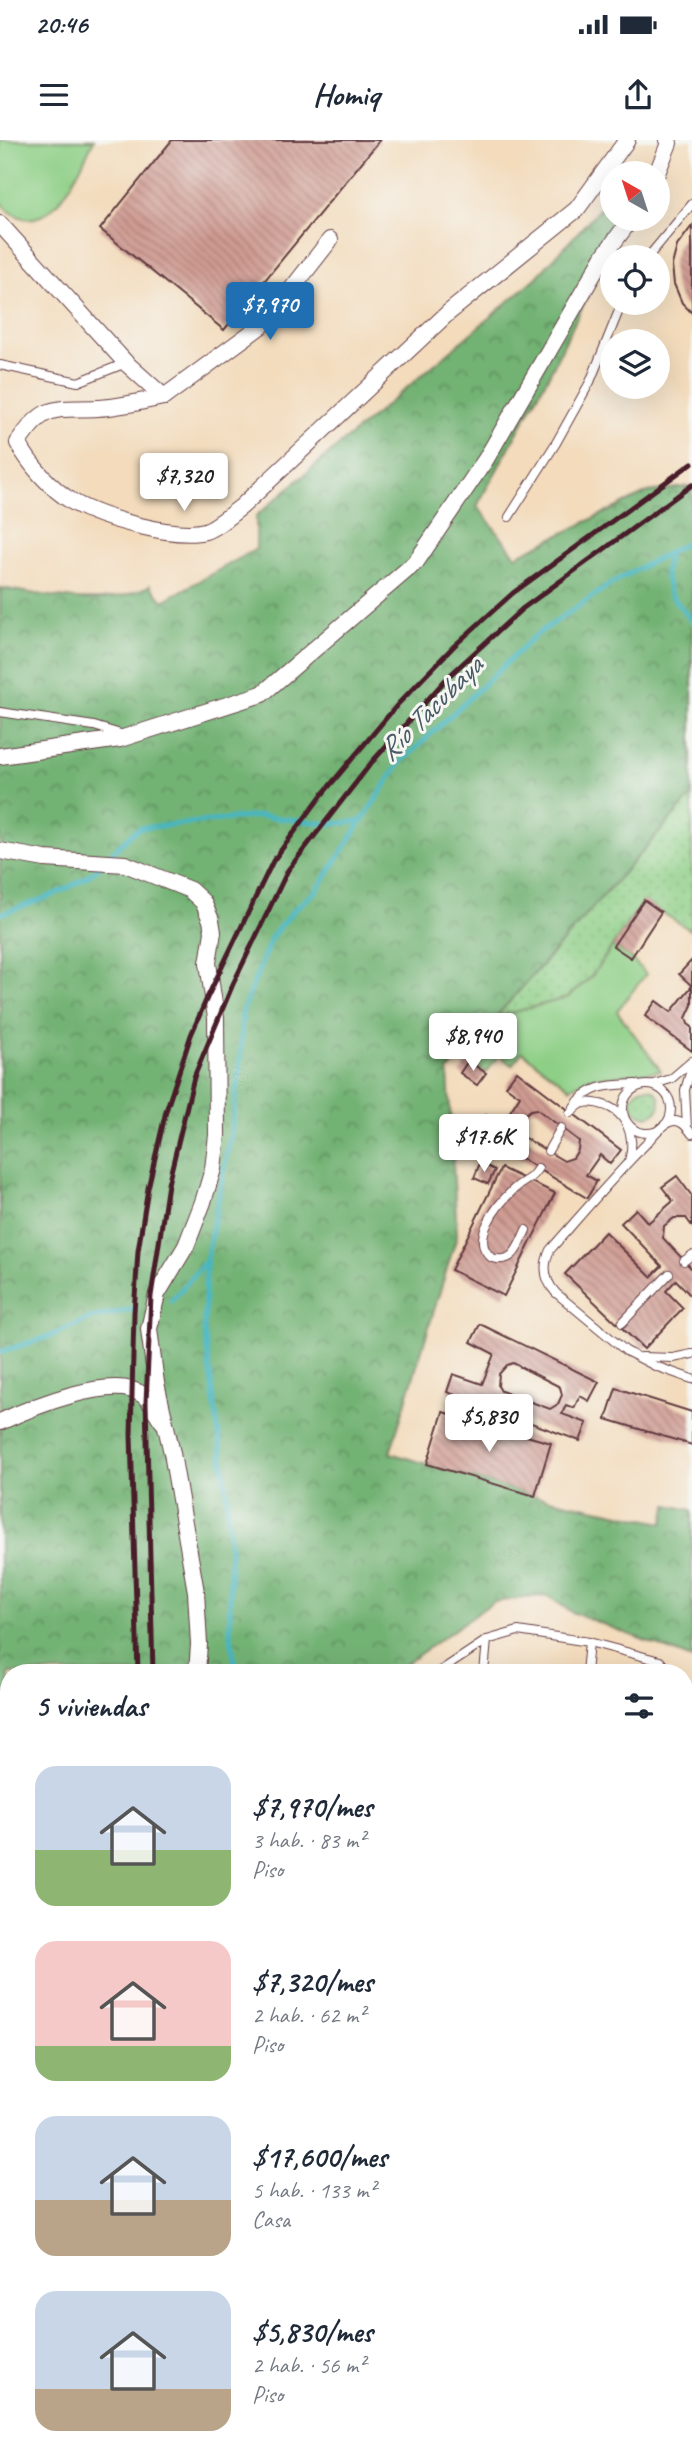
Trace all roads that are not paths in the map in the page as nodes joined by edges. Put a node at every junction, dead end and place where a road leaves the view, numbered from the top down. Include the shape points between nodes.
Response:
1 (627, 140) edge
2 (668, 141) edge
3 (661, 161) edge
4 (692, 204) edge
5 (0, 224) edge
6 (622, 231) edge
7 (330, 240) dead end
8 (658, 245) edge
9 (617, 315) edge
10 (126, 363) junction
11 (0, 365) edge
12 (164, 397) junction
13 (509, 517) dead end
14 (0, 712) edge
15 (128, 736) junction
16 (0, 756) edge
17 (0, 850) edge
18 (692, 1063) edge
19 (645, 1084) junction
20 (670, 1102) junction
21 (626, 1122) junction
22 (665, 1125) junction
23 (561, 1128) dead end
24 (690, 1131) edge
25 (548, 1151) dead end
26 (628, 1161) junction
27 (538, 1168) dead end
28 (526, 1230) dead end
29 (692, 1255) edge
30 (684, 1261) dead end
31 (670, 1274) dead end
32 (622, 1322) dead end
33 (626, 1351) junction
34 (692, 1354) edge
35 (692, 1379) edge
36 (0, 1422) edge
37 (166, 1426) junction
38 (487, 1640) junction
39 (589, 1642) junction
40 (198, 1664) edge
41 (451, 1664) edge
42 (485, 1664) edge
43 (587, 1664) edge
44 (662, 1664) edge

1 - 12 street via 577,209 448,313 241,507 205,531 153,531 73,502 30,465 18,443 31,423 57,408 100,408
2 - 3 street
4 - 8 lane
5 - 10 street
6 - 15 street via 486,459 416,562 262,694
7 - 12 street via 266,322
9 - 13 lane via 590,382
10 - 11 lane via 78,382
10 - 12 street
14 - 15 lane via 94,726
15 - 16 street
17 - 37 street via 45,859 125,864 190,890 208,909 213,932 208,962 216,1018 217,1135 213,1169 186,1246 162,1284 150,1317
18 - 19 lane via 671,1079
18 - 24 lane via 685,1090
19 - 20 lane via 659,1087
19 - 21 lane via 626,1095 622,1104
19 - 21 lane via 597,1088 579,1099 570,1113 583,1103 596,1103
20 - 22 lane
20 - 24 lane
21 - 22 lane via 640,1132 658,1131
21 - 26 lane via 632,1140
22 - 24 lane via 675,1121
22 - 26 lane
23 - 25 lane
26 - 33 lane via 551,1250 545,1266 556,1293
27 - 28 lane via 495,1213 482,1238 484,1250 492,1258 509,1259
29 - 30 lane
31 - 32 lane
33 - 34 lane via 656,1359
33 - 35 lane
36 - 37 street via 73,1394 123,1388 143,1395
37 - 40 street via 196,1592
38 - 39 lane via 518,1631
38 - 41 lane
38 - 42 lane
39 - 43 lane
39 - 44 lane

